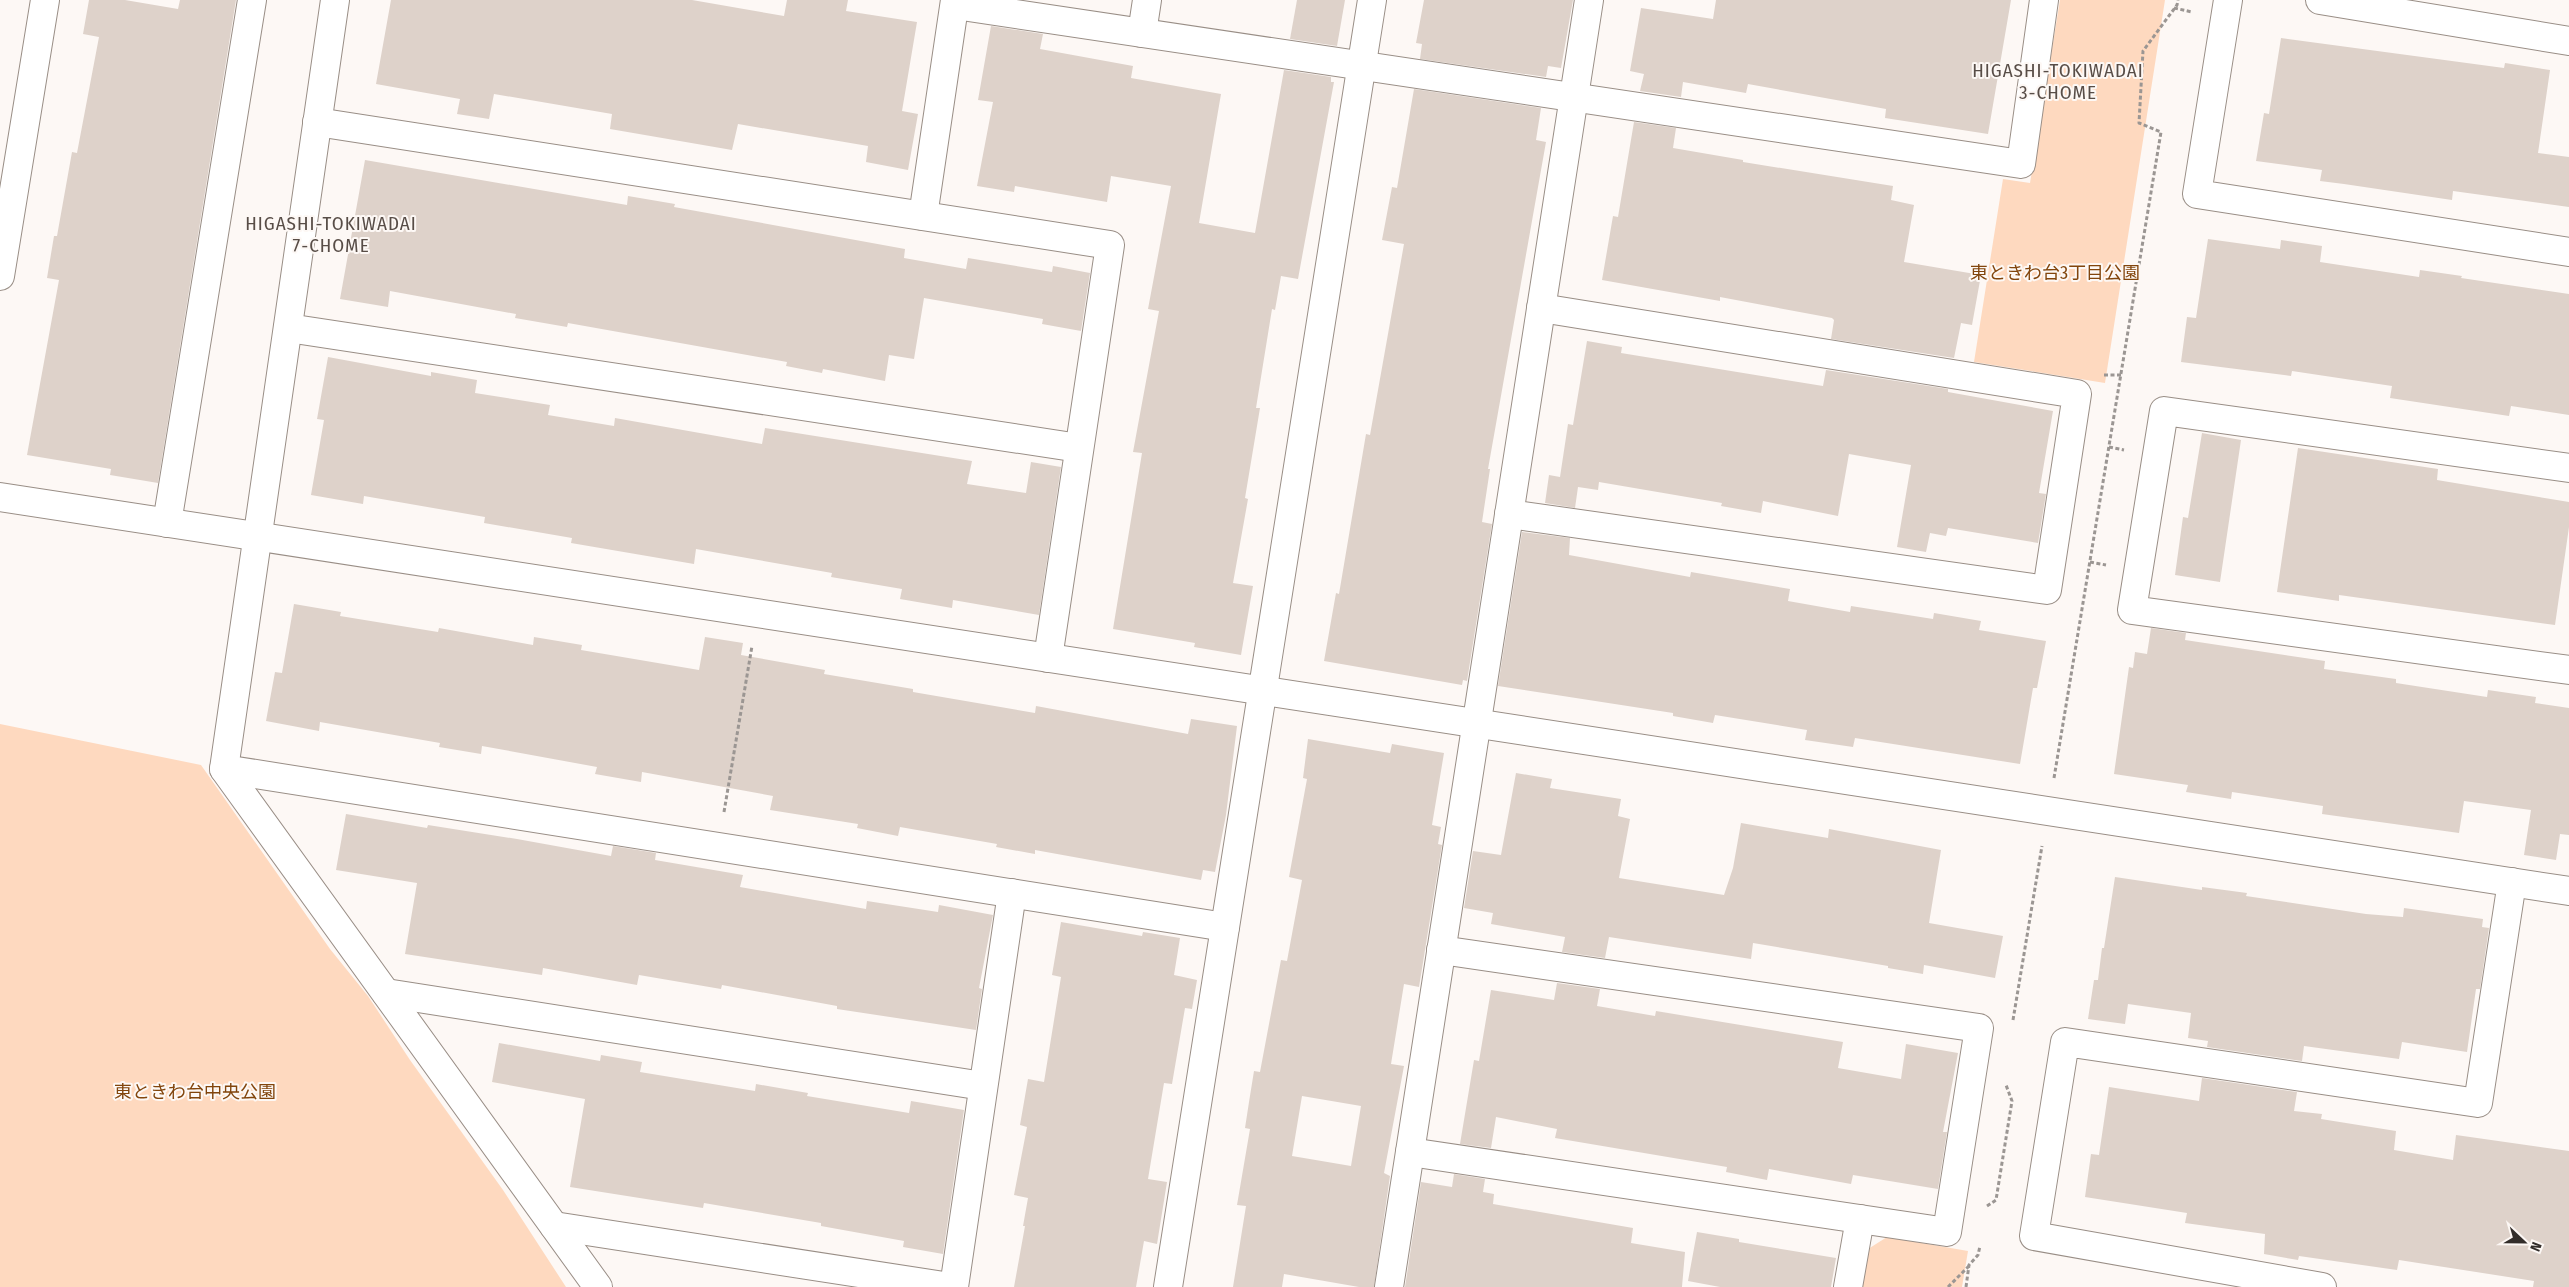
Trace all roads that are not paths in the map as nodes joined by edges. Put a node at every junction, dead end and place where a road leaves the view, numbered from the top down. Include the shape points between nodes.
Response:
1 (45, 0) edge
2 (252, 0) edge
3 (335, 0) edge
4 (1147, 0) edge
5 (1372, 0) edge
6 (1589, 0) edge
7 (2044, 0) edge
8 (2228, 0) edge
9 (2320, 0) edge
10 (955, 2) edge
11 (1142, 33) junction
12 (2569, 40) edge
13 (1362, 66) junction
14 (1574, 98) junction
15 (317, 122) junction
16 (923, 216) junction
17 (2569, 252) edge
18 (0, 276) edge
19 (1541, 308) junction
20 (288, 328) junction
21 (1079, 448) junction
22 (2569, 468) edge
23 (0, 498) edge
24 (1509, 514) junction
25 (167, 523) junction
26 (258, 537) junction
27 (1048, 658) junction
28 (2569, 670) edge
29 (1263, 691) junction
30 (1477, 724) junction
31 (224, 769) junction
32 (2512, 882) junction
33 (2569, 891) edge
34 (1012, 893) junction
35 (1226, 927) junction
36 (1441, 950) junction
37 (386, 993) junction
38 (983, 1086) junction
39 (1410, 1152) junction
40 (1860, 1219) junction
41 (554, 1226) junction
42 (598, 1287) edge
43 (952, 1287) edge
44 (1168, 1287) edge
45 (1390, 1287) edge
46 (1848, 1287) edge
47 (2322, 1287) edge

1 - 18 street
2 - 25 street
3 - 15 street
4 - 11 street
5 - 13 street
6 - 14 street
7 - 14 street via 2021,164
8 - 17 street via 2198,194
9 - 12 street
10 - 11 street
10 - 16 street
11 - 13 street
13 - 14 street
13 - 29 street
14 - 19 street
15 - 16 street
15 - 20 street
16 - 21 street via 1110,245
19 - 24 street
19 - 24 street via 2077,394 2068,458 2047,590
20 - 21 street
20 - 26 street
21 - 27 street
22 - 28 street via 2164,411 2132,610
23 - 25 street
24 - 30 street
25 - 26 street
26 - 27 street
26 - 31 street
27 - 29 street
29 - 30 street
29 - 35 street
30 - 32 street
30 - 36 street
31 - 34 street
31 - 37 street
32 - 33 street
32 - 47 street via 2478,1103 2065,1042 2034,1236
34 - 35 street
34 - 38 street
35 - 44 street
36 - 39 street
36 - 40 street via 1979,1028 1948,1232
37 - 38 street
37 - 41 street
38 - 43 street
39 - 40 street
39 - 45 street
40 - 46 street
41 - 42 street
41 - 43 street

